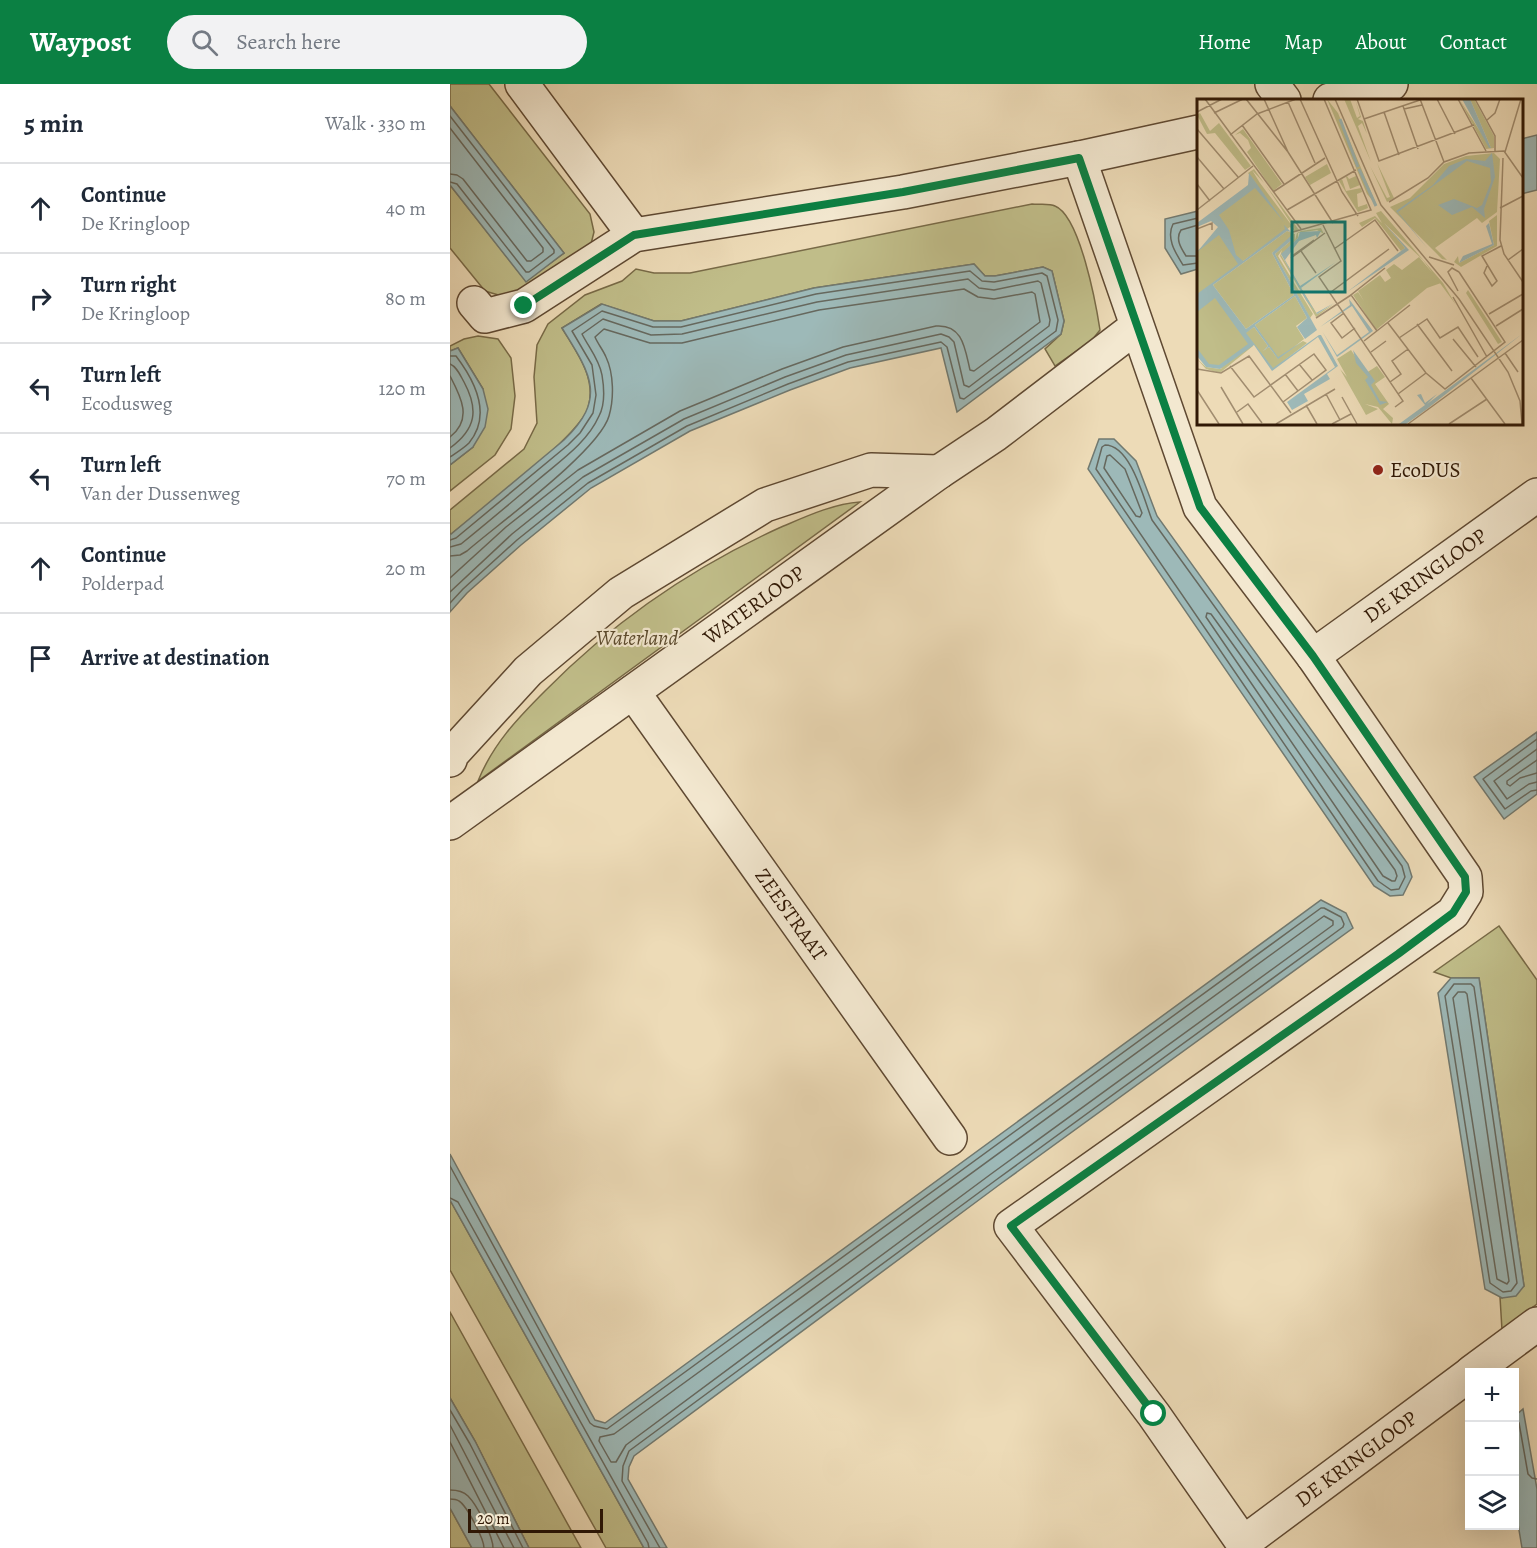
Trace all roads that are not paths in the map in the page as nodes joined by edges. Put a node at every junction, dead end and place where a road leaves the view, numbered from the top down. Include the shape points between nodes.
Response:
1 (522, 84) edge
2 (1272, 84) edge
3 (1391, 84) edge
4 (1283, 99) edge
5 (1334, 99) edge
6 (1197, 132) edge
7 (1079, 158) junction
8 (634, 235) junction
9 (474, 303) dead end
10 (1136, 327) junction
11 (939, 472) junction
12 (1537, 495) edge
13 (1313, 656) junction
14 (633, 692) junction
15 (450, 760) edge
16 (450, 823) edge
17 (950, 1138) dead end
18 (1537, 1324) edge
19 (1478, 1368) edge
20 (1465, 1378) edge
21 (1243, 1546) edge

1 - 8 street
2 - 4 street
3 - 5 street
6 - 7 street
7 - 8 street via 903,192
7 - 10 street
8 - 9 street via 524,306 485,316
10 - 11 street, WATERLOOP via 996,434
10 - 13 street via 1200,507
11 - 14 street, WATERLOOP
11 - 15 street via 871,470 765,505 621,592 528,671
12 - 13 street, DE KRINGLOOP
13 - 21 street, DE KRINGLOOP via 1465,877 1466,892 1453,913 1398,954 1011,1226 1154,1414
14 - 16 street, WATERLOOP
14 - 17 street, ZEESTRAAT
18 - 19 street, DE KRINGLOOP
20 - 21 street, DE KRINGLOOP

